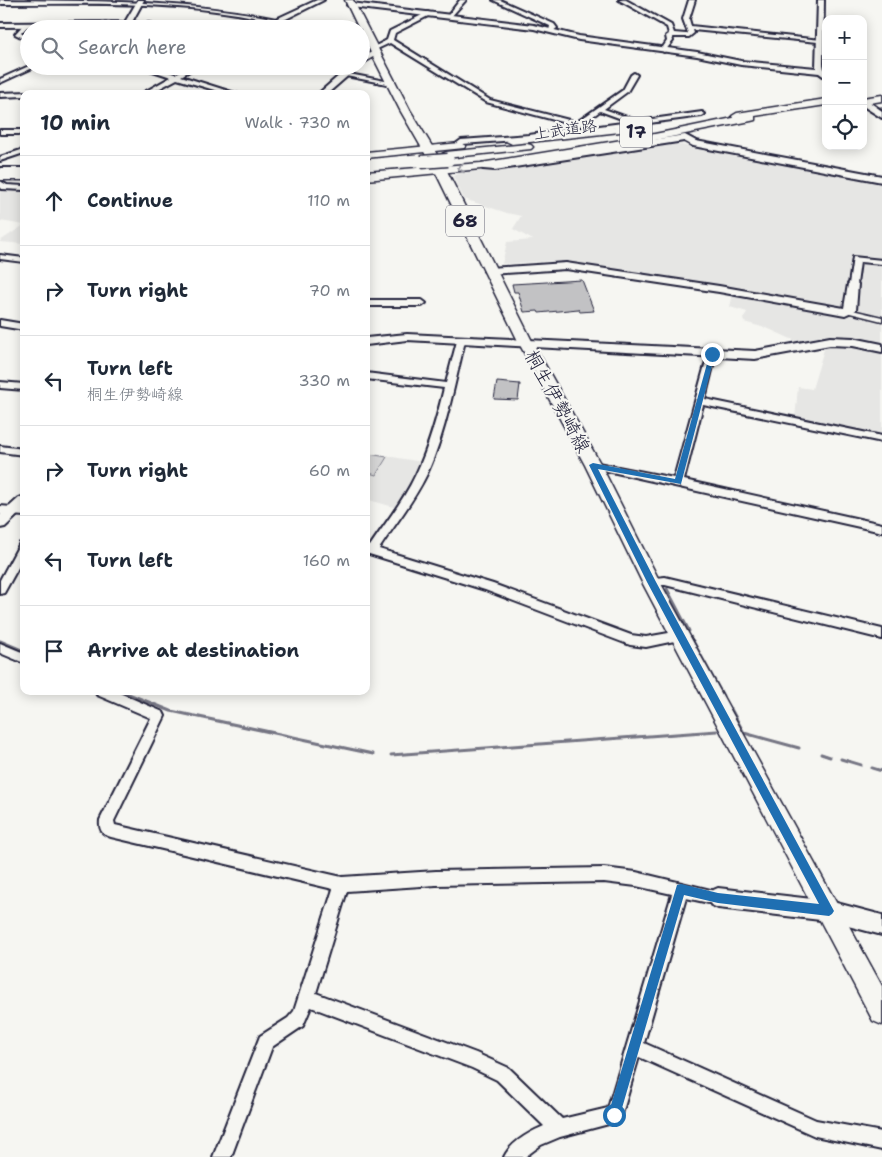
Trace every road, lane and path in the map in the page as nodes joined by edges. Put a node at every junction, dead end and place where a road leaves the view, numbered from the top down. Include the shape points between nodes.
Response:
1 (321, 0) edge
2 (463, 0) edge
3 (496, 0) edge
4 (622, 0) edge
5 (692, 0) edge
6 (820, 0) edge
7 (140, 1) edge
8 (0, 2) edge
9 (350, 2) edge
10 (428, 14) junction
11 (448, 17) junction
12 (129, 20) edge
13 (272, 20) edge
14 (278, 20) edge
15 (357, 20) edge
16 (0, 25) edge
17 (20, 25) edge
18 (691, 28) junction
19 (551, 30) junction
20 (672, 35) junction
21 (390, 40) junction
22 (818, 40) junction
23 (370, 44) edge
24 (664, 50) junction
25 (375, 51) junction
26 (370, 55) edge
27 (822, 63) edge
28 (20, 72) edge
29 (822, 74) edge
30 (170, 75) edge
31 (180, 75) edge
32 (343, 75) joint
33 (634, 75) dead end
34 (177, 77) junction
35 (0, 81) edge
36 (392, 84) junction
37 (152, 90) edge
38 (221, 90) edge
39 (326, 90) edge
40 (0, 94) edge
41 (20, 94) edge
42 (882, 94) edge
43 (882, 98) edge
44 (867, 99) edge
45 (867, 100) edge
46 (867, 102) edge
47 (822, 103) edge
48 (822, 107) edge
49 (599, 109) junction
50 (702, 114) dead end
51 (882, 115) edge
52 (746, 117) junction
53 (639, 122) junction
54 (578, 124) junction
55 (570, 131) junction
56 (0, 132) edge
57 (20, 132) edge
58 (455, 147) junction
59 (429, 148) junction
60 (20, 152) edge
61 (370, 155) edge
62 (0, 159) edge
63 (420, 160) junction
64 (370, 162) edge
65 (370, 166) edge
66 (481, 166) junction
67 (0, 170) edge
68 (440, 170) junction
69 (20, 175) edge
70 (0, 176) edge
71 (20, 176) edge
72 (370, 176) edge
73 (20, 177) edge
74 (882, 179) edge
75 (0, 182) edge
76 (20, 188) edge
77 (0, 257) edge
78 (20, 260) edge
79 (882, 262) edge
80 (489, 271) junction
81 (853, 284) joint
82 (370, 303) edge
83 (422, 303) dead end
84 (848, 311) junction
85 (882, 319) edge
86 (0, 323) edge
87 (20, 326) edge
88 (461, 341) junction
89 (370, 342) edge
90 (526, 345) junction
91 (882, 348) edge
92 (712, 354) junction
93 (370, 376) edge
94 (0, 385) edge
95 (448, 386) junction
96 (20, 387) edge
97 (699, 401) junction
98 (882, 439) edge
99 (0, 448) edge
100 (20, 451) edge
101 (593, 465) junction
102 (678, 482) junction
103 (12, 511) edge
104 (0, 523) edge
105 (882, 528) edge
106 (370, 549) edge
107 (20, 553) edge
108 (652, 582) junction
109 (0, 590) edge
110 (882, 634) edge
111 (680, 636) junction
112 (0, 648) edge
113 (20, 656) edge
114 (110, 695) edge
115 (342, 884) junction
116 (681, 889) junction
117 (718, 898) joint
118 (829, 911) junction
119 (882, 925) edge
120 (308, 998) junction
121 (882, 1012) edge
122 (635, 1046) junction
123 (558, 1127) junction
124 (882, 1140) edge
125 (222, 1157) edge
126 (513, 1157) edge

1 - 14 street
2 - 11 street
3 - 19 street via 552,25 554,28
4 - 20 street via 668,24
5 - 18 street via 686,19
6 - 22 street
7 - 8 street
7 - 12 street
7 - 13 street via 244,12
9 - 10 street
9 - 15 main road, 桐生伊勢崎線 / 68
10 - 11 street
10 - 21 street via 392,32
11 - 19 street
16 - 17 street
18 - 20 street via 689,36
18 - 22 street
19 - 24 street via 579,38
20 - 24 street
21 - 25 street
21 - 54 street via 488,101
22 - 27 street
23 - 25 main road, 桐生伊勢崎線 / 68
24 - 29 street
25 - 26 street
25 - 36 main road, 桐生伊勢崎線 / 68
28 - 35 street
30 - 34 street
31 - 34 street
32 - 36 street
32 - 39 street
33 - 49 street via 625,91
34 - 37 street
34 - 38 street
36 - 59 main road, 桐生伊勢崎線 / 68
40 - 41 street
42 - 44 main road
43 - 45 main road
46 - 51 street
47 - 52 highway, 上武道路 / 17
48 - 52 main road, 上武道路 / 17
49 - 53 street
49 - 54 street
50 - 53 street
52 - 58 main road
52 - 63 main road, 上武道路 / 17, bridge via 589,143
52 - 66 main road via 658,136
53 - 55 street
54 - 55 street
55 - 58 street via 462,142
56 - 57 street
58 - 59 main road
59 - 61 main road
59 - 68 main road, 桐生伊勢崎線 / 68
60 - 62 street
63 - 64 main road, 上武道路 / 17
63 - 65 highway, 上武道路 / 17
66 -> 68 main road
66 - 74 street via 495,167 685,138 693,143
67 - 69 street
68 - 72 main road
68 - 80 main road, 桐生伊勢崎線 / 68
70 - 71 main road
73 - 75 main road
75 - 76 street via 5,187
77 - 78 street
79 - 81 street via 856,259
80 - 84 street via 566,266
80 - 90 main road, 桐生伊勢崎線 / 68
81 - 84 street
82 - 83 street
84 - 85 street
86 - 87 street
88 - 89 street via 407,337
88 - 90 street
88 - 95 street
90 - 92 street
90 - 101 main road, 桐生伊勢崎線 / 68
91 - 92 street via 830,341 755,355
92 - 97 street
93 - 95 street
94 - 96 street
95 - 106 street via 447,399 423,471
97 - 98 street
97 - 102 street
99 - 100 street
101 - 102 street
101 - 108 main road, 桐生伊勢崎線 / 68
102 - 105 street
103 - 104 street
106 - 111 street via 489,587 630,640 646,642
107 - 109 street
108 - 110 street via 665,581
108 - 111 main road, 桐生伊勢崎線 / 68
111 - 118 main road, 桐生伊勢崎線 / 68
112 - 113 street
114 - 115 street via 159,716 106,827 111,831
115 - 116 street via 436,878 586,875 619,876
115 - 120 street
116 - 117 street
116 - 122 street
117 - 118 street
118 - 119 street
118 - 121 main road, 桐生伊勢崎線 / 68
120 - 123 street via 467,1057 503,1074
120 - 125 street via 295,1025 266,1042
122 - 123 street via 614,1115
122 - 124 street via 816,1128
123 - 126 street via 523,1145

